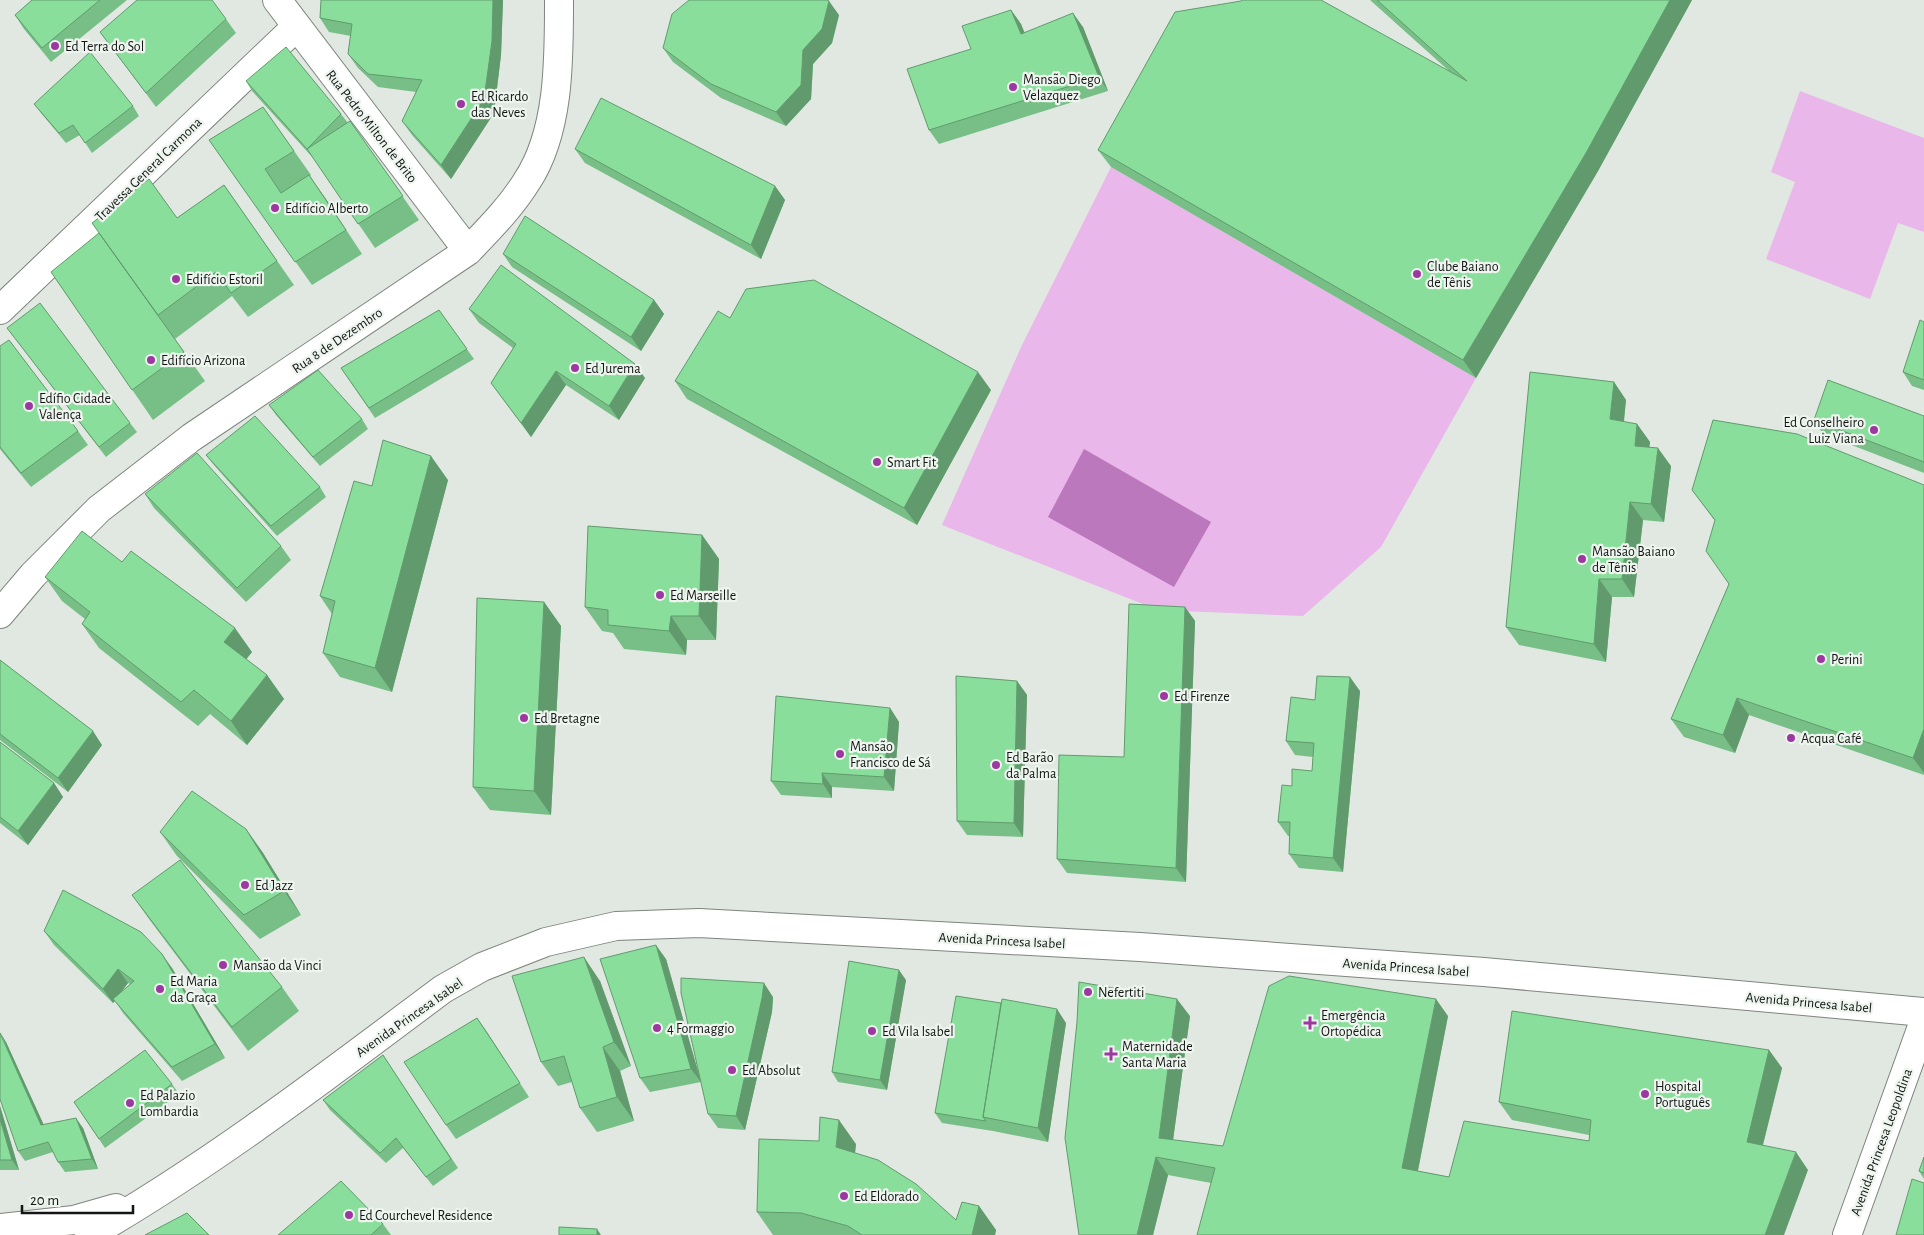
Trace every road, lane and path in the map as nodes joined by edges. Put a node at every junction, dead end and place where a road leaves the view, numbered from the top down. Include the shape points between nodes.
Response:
1 (277, 0) edge
2 (559, 0) edge
3 (296, 27) junction
4 (468, 251) junction
5 (0, 310) edge
6 (0, 614) edge
7 (1924, 1012) edge
8 (1924, 1021) edge
9 (156, 1196) junction
10 (0, 1228) edge
11 (89, 1235) edge
12 (1847, 1235) edge

1 - 3 main road, Rua Pedro Milton de Brito
2 - 4 main road, Rua 8 de Dezembro via 559,57 553,109 541,150 528,180
3 - 4 main road, Rua Pedro Milton de Brito
3 - 5 main road, Travessa General Carmona
4 - 6 main road, Rua 8 de Dezembro via 192,437 99,509 33,575
7 - 9 main road, Avenida Princesa Isabel via 1537,976 1140,947 700,923 616,926 546,942 482,968 444,989 218,1155
8 - 12 main road, Avenida Princesa Leopoldina
9 - 10 main road, Avenida Princesa Isabel via 74,1220
9 - 11 main road, Avenida Princesa Isabel

